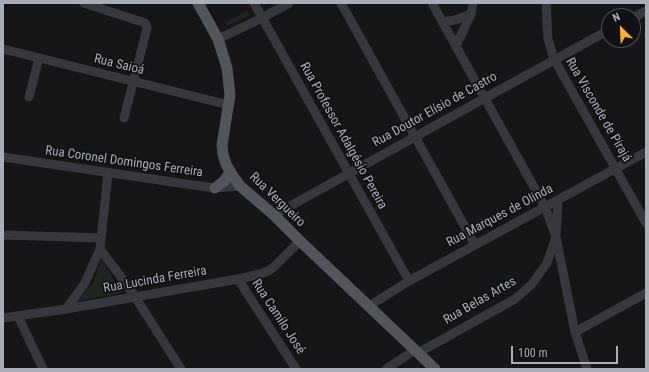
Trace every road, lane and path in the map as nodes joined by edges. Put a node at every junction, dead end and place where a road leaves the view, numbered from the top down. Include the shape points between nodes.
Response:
1 (84, 3) edge
2 (198, 3) edge
3 (254, 3) edge
4 (289, 3) edge
5 (341, 3) edge
6 (432, 3) edge
7 (473, 3) edge
8 (546, 3) edge
9 (471, 14) junction
10 (262, 18) junction
11 (442, 22) junction
12 (601, 34) edge
13 (218, 39) junction
14 (456, 46) junction
15 (3, 49) edge
16 (39, 58) junction
17 (554, 59) junction
18 (133, 82) junction
19 (29, 97) dead end
20 (484, 98) junction
21 (229, 105) junction
22 (124, 118) dead end
23 (415, 137) junction
24 (646, 152) edge
25 (3, 157) edge
26 (616, 169) junction
27 (230, 172) junction
28 (108, 173) junction
29 (348, 173) junction
30 (240, 186) junction
31 (215, 188) junction
32 (558, 200) junction
33 (545, 207) junction
34 (274, 215) junction
35 (646, 223) edge
36 (3, 235) edge
37 (556, 237) junction
38 (100, 238) junction
39 (300, 241) junction
40 (475, 244) junction
41 (100, 250) junction
42 (561, 262) junction
43 (546, 263) junction
44 (238, 279) junction
45 (409, 281) junction
46 (646, 293) edge
47 (136, 297) junction
48 (369, 306) junction
49 (66, 309) junction
50 (18, 316) junction
51 (3, 318) edge
52 (575, 332) junction
53 (416, 352) junction
54 (43, 369) edge
55 (181, 369) edge
56 (296, 369) edge
57 (386, 369) edge
58 (435, 369) edge
59 (587, 369) edge

1 - 18 street via 145,23 147,28
2 - 13 main road, Rua Vergueiro
3 - 10 street, Rua Professor Adalgésio Pereira
4 - 10 street
5 - 23 street
6 - 11 street
7 - 9 street
8 - 17 street, Rua Visconde de Pirajá via 548,39
9 - 11 street
9 - 14 street
10 - 13 street
10 - 29 street, Rua Professor Adalgésio Pereira
11 - 14 street
12 - 17 street, Rua Doutor Elísio de Castro
13 - 21 main road, Rua Vergueiro via 227,68
14 - 20 street
15 - 16 street, Rua Saioá
16 - 18 street, Rua Saioá
16 - 19 street
17 - 20 street, Rua Doutor Elísio de Castro
17 - 26 street, Rua Visconde de Pirajá
18 - 21 street, Rua Saioá
18 - 22 street
20 - 23 street, Rua Doutor Elísio de Castro
20 - 33 street
21 - 27 main road, Rua Vergueiro via 222,145 224,160
23 - 29 street, Rua Doutor Elísio de Castro
23 - 40 street
24 - 26 street, Rua Marques de Olinda
25 - 28 street, Rua Coronel Domingos Ferreira
26 - 32 street, Rua Marques de Olinda
26 - 35 street, Rua Visconde de Pirajá
27 - 30 main road, Rua Vergueiro
27 - 31 main road
28 - 31 street, Rua Coronel Domingos Ferreira
28 - 38 street
29 - 34 street, Rua Doutor Elísio de Castro
29 - 45 street, Rua Professor Adalgésio Pereira
30 - 31 street, Rua Coronel Domingos Ferreira
30 - 34 main road, Rua Vergueiro
32 - 33 street, Rua Marques de Olinda
32 - 37 street
33 - 37 street
33 - 40 street, Rua Marques de Olinda
34 - 39 main road, Rua Vergueiro
36 - 38 street
37 - 42 street
37 - 43 street, Rua Belas Artes
38 - 41 street
39 - 44 street, Rua Lucinda Ferreira via 270,270
39 - 48 main road, Rua Vergueiro
40 - 45 street, Rua Marques de Olinda
41 - 47 street
41 - 49 street via 85,283
42 - 43 street via 554,260
42 - 52 street
43 - 53 street, Rua Belas Artes via 532,284 514,299
44 - 47 street, Rua Lucinda Ferreira
44 - 56 street, Rua Camilo José
45 - 48 street, Rua Marques de Olinda
46 - 52 street
47 - 49 street, Rua Lucinda Ferreira
47 - 55 street
48 - 53 main road, Rua Vergueiro
49 - 50 street, Rua Lucinda Ferreira
50 - 51 street, Rua Lucinda Ferreira
50 - 54 street
52 - 59 street
53 - 57 street, Rua Belas Artes
53 - 58 main road, Rua Vergueiro

